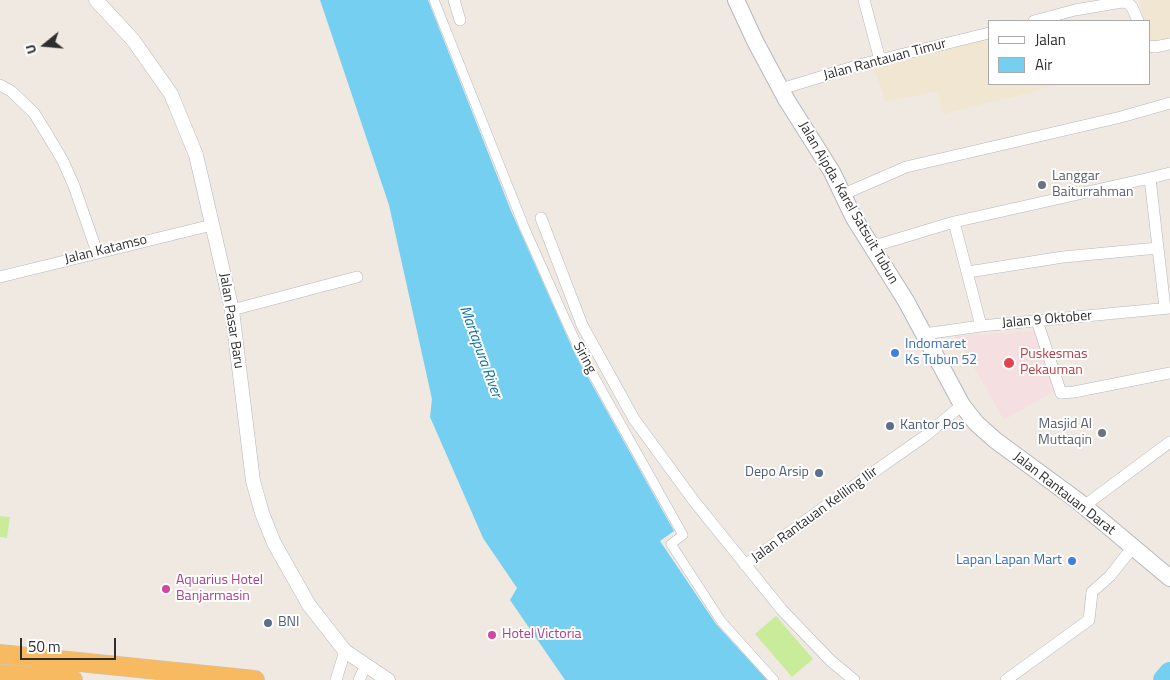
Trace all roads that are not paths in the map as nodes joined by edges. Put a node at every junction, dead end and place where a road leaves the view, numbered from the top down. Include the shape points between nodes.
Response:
1 (96, 0) edge
2 (434, 0) edge
3 (454, 0) edge
4 (736, 0) edge
5 (864, 0) edge
6 (1101, 3) edge
7 (460, 20) dead end
8 (1038, 20) edge
9 (1138, 20) edge
10 (988, 33) edge
11 (1170, 44) edge
12 (1150, 46) edge
13 (880, 60) junction
14 (0, 85) edge
15 (781, 89) junction
16 (1170, 103) edge
17 (1170, 173) edge
18 (1150, 178) junction
19 (844, 194) junction
20 (541, 218) dead end
21 (954, 222) junction
22 (212, 225) junction
23 (871, 247) junction
24 (1158, 248) junction
25 (97, 252) junction
26 (968, 272) junction
27 (0, 277) edge
28 (357, 277) dead end
29 (1167, 308) edge
30 (232, 310) junction
31 (1036, 320) junction
32 (981, 326) junction
33 (924, 334) junction
34 (1170, 373) edge
35 (962, 405) junction
36 (1168, 447) edge
37 (1084, 506) junction
38 (1132, 548) junction
39 (745, 565) junction
40 (1170, 578) edge
41 (345, 650) junction
42 (0, 654) edge
43 (366, 665) junction
44 (0, 674) edge
45 (72, 674) edge
46 (255, 680) edge
47 (336, 680) edge
48 (359, 680) edge
49 (388, 680) edge
50 (774, 680) edge
51 (854, 680) edge
52 (1006, 680) edge

1 - 22 street, Jalan Pasar Baru via 133,40 171,94 196,155
2 - 50 street, Siring via 525,229 578,346 683,534 671,544 722,621
3 - 7 street
4 - 15 main road, Jalan Aipda. Karel Satsuit Tubun
5 - 13 street
6 - 8 street
6 - 9 street via 1128,3 1135,10
10 - 13 street, Jalan Rantauan Timur
11 - 12 street
13 - 15 street, Jalan Rantauan Timur
14 - 25 street via 34,113 63,161
15 - 19 main road, Jalan Aipda. Karel Satsuit Tubun
16 - 19 street via 906,167
17 - 18 street
18 - 21 street
18 - 24 street
19 - 23 main road, Jalan Aipda. Karel Satsuit Tubun
20 - 39 street via 582,325 634,419
21 - 23 street
21 - 26 street
22 - 25 street, Jalan Katamso
22 - 30 street, Jalan Pasar Baru
23 - 33 main road, Jalan Aipda. Karel Satsuit Tubun
24 - 26 street via 1063,257
24 - 29 street
25 - 27 street, Jalan Katamso
26 - 32 street
28 - 30 street
29 - 31 street, Jalan 9 Oktober
30 - 41 street, Jalan Pasar Baru via 253,481 262,513 274,543 309,605
31 - 32 street, Jalan 9 Oktober
31 - 34 street via 1061,393
32 - 33 street, Jalan 9 Oktober
33 - 35 main road, Jalan Aipda. Karel Satsuit Tubun
35 - 37 main road, Jalan Rantauan Darat via 995,440
35 - 39 street, Jalan Rantauan Keliling Ilir via 925,436
36 - 37 street
37 - 38 main road, Jalan Rantauan Darat
38 - 40 main road, Jalan Rantauan Darat
38 - 52 street via 1110,576 1092,592 1089,620
39 - 51 street, Jalan Rantauan Keliling Ilir via 831,662
41 - 43 street, Jalan Pasar Baru
41 - 47 street
42 - 45 highway
43 - 48 street
43 - 49 street, Jalan Pasar Baru
44 - 45 highway
45 - 46 highway

